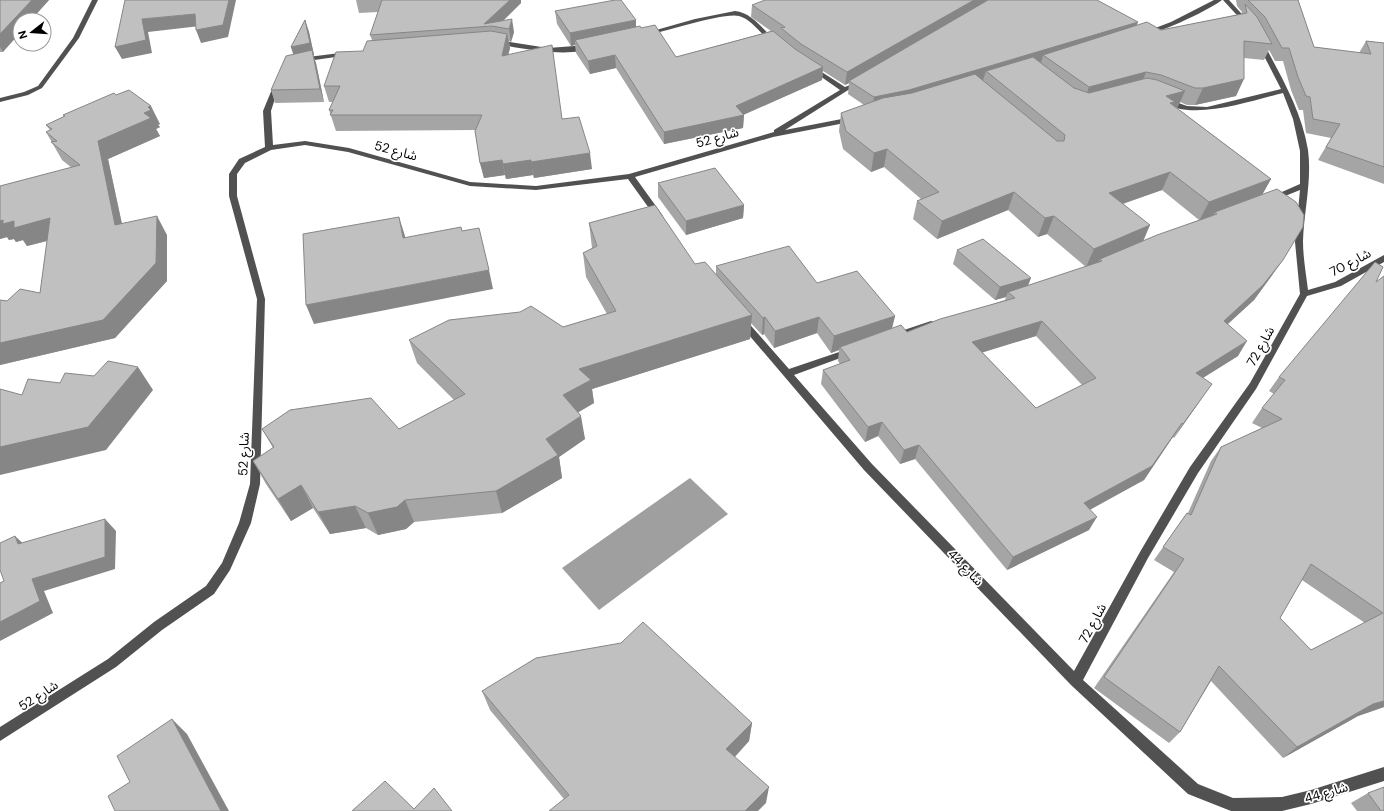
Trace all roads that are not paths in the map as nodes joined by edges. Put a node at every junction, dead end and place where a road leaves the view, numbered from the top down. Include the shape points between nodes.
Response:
1 (95, 0) edge
2 (1219, 0) edge
3 (1226, 0) edge
4 (639, 35) edge
5 (1138, 36) edge
6 (486, 43) edge
7 (595, 45) edge
8 (778, 45) edge
9 (358, 54) edge
10 (803, 63) edge
11 (290, 64) edge
12 (281, 73) edge
13 (858, 82) edge
14 (845, 90) junction
15 (1284, 90) junction
16 (1158, 97) edge
17 (0, 100) edge
18 (857, 118) edge
19 (772, 135) junction
20 (269, 148) junction
21 (630, 176) junction
22 (1304, 185) junction
23 (1260, 202) edge
24 (662, 220) edge
25 (1384, 258) edge
26 (1304, 294) junction
27 (736, 314) edge
28 (940, 321) edge
29 (888, 338) edge
30 (860, 348) edge
31 (787, 374) junction
32 (1076, 681) junction
33 (0, 735) edge
34 (1384, 774) edge

1 - 17 street via 76,38 40,87 26,94
2 - 5 street via 1173,23
3 - 15 street via 1256,34
4 - 8 street via 738,13
6 - 7 street via 507,43 537,50
9 - 11 street via 306,59
10 - 14 street
12 - 20 street via 267,111
13 - 14 street
14 - 19 street
15 - 16 street via 1207,109 1186,108
15 - 22 street via 1297,119 1304,151
18 - 19 street, شارع 52
19 - 21 street, شارع 52
20 - 21 street, شارع 52 via 295,143 316,144 349,150 478,184 536,188
20 - 33 street, شارع 52 via 242,161 233,174 233,196 261,299 255,484 245,523 226,566 210,590 112,662
21 - 24 street
22 - 23 street
22 - 26 street via 1299,242
25 - 26 street, شارع 70 via 1338,284
26 - 32 street, شارع 72 via 1252,386 1190,476
27 - 31 street, شارع 44
28 - 29 street
30 - 31 street
31 - 32 street, شارع 44 via 868,467
32 - 34 street, شارع 44 via 1193,789 1234,805 1282,804

